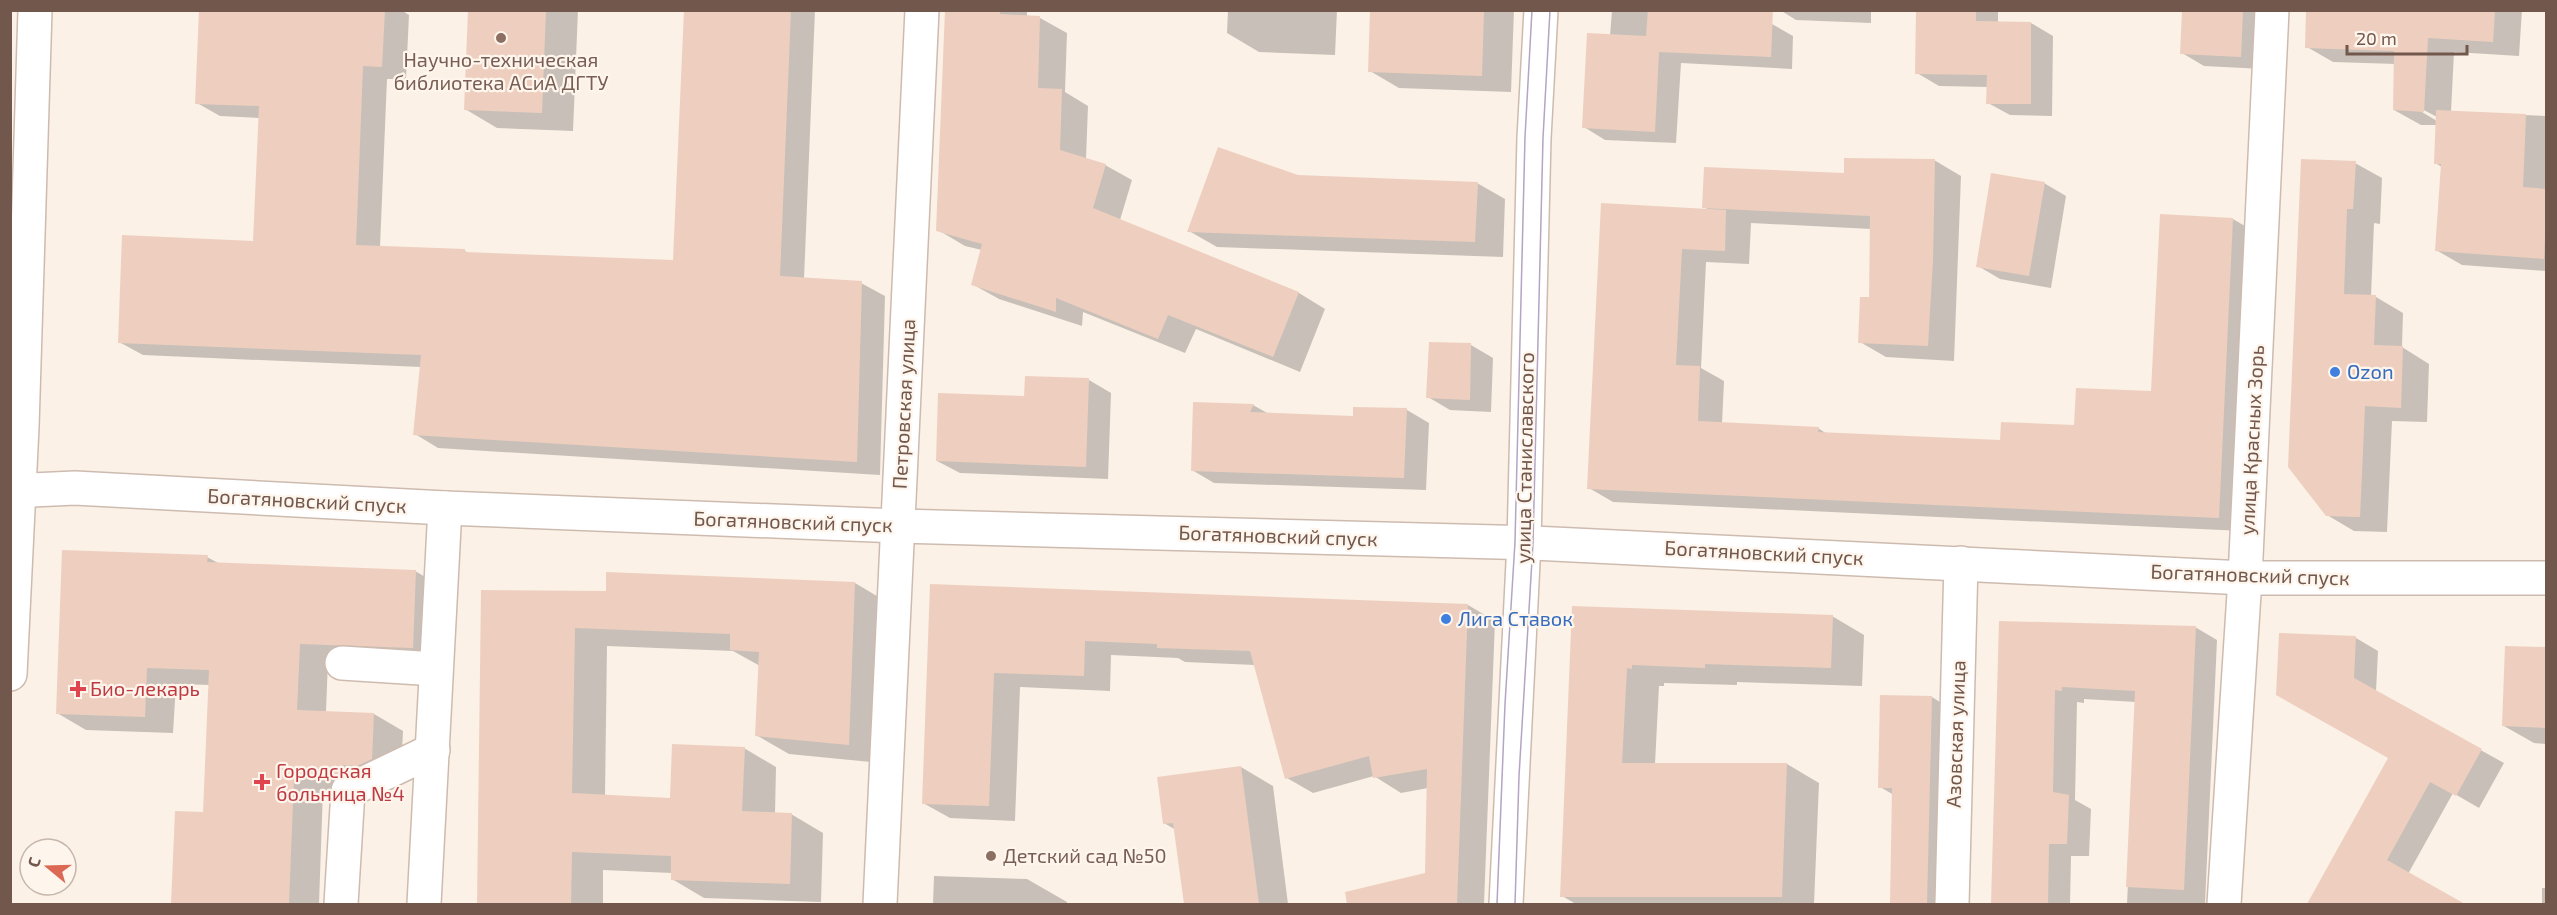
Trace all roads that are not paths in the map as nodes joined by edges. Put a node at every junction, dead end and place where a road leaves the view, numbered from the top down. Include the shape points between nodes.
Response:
1 (35, 10) edge
2 (922, 10) edge
3 (1541, 10) edge
4 (2272, 10) edge
5 (15, 492) edge
6 (445, 508) junction
7 (899, 526) junction
8 (1524, 542) junction
9 (1961, 563) junction
10 (2245, 578) junction
11 (2547, 578) edge
12 (342, 663) dead end
13 (436, 669) junction
14 (10, 674) edge
15 (432, 750) junction
16 (341, 904) edge
17 (424, 904) edge
18 (880, 904) edge
19 (1506, 904) edge
20 (1952, 904) edge
21 (2224, 904) edge

1 - 5 street
2 - 7 street, Петровская улица
3 - 8 street, улица Станиславского
4 - 10 street, улица Красных Зорь
5 - 6 street, Богатяновский спуск via 75,488
5 - 14 street
6 - 7 street, Богатяновский спуск
6 - 13 street
7 - 8 street, Богатяновский спуск
7 - 18 street, Петровская улица
8 - 9 street, Богатяновский спуск
8 - 19 street, улица Станиславского
9 - 10 street, Богатяновский спуск
9 - 20 street, Азовская улица
10 - 11 street, Богатяновский спуск
10 - 21 street, улица Красных Зорь
12 - 13 street
13 - 15 street
15 - 16 street via 348,791
15 - 17 street

